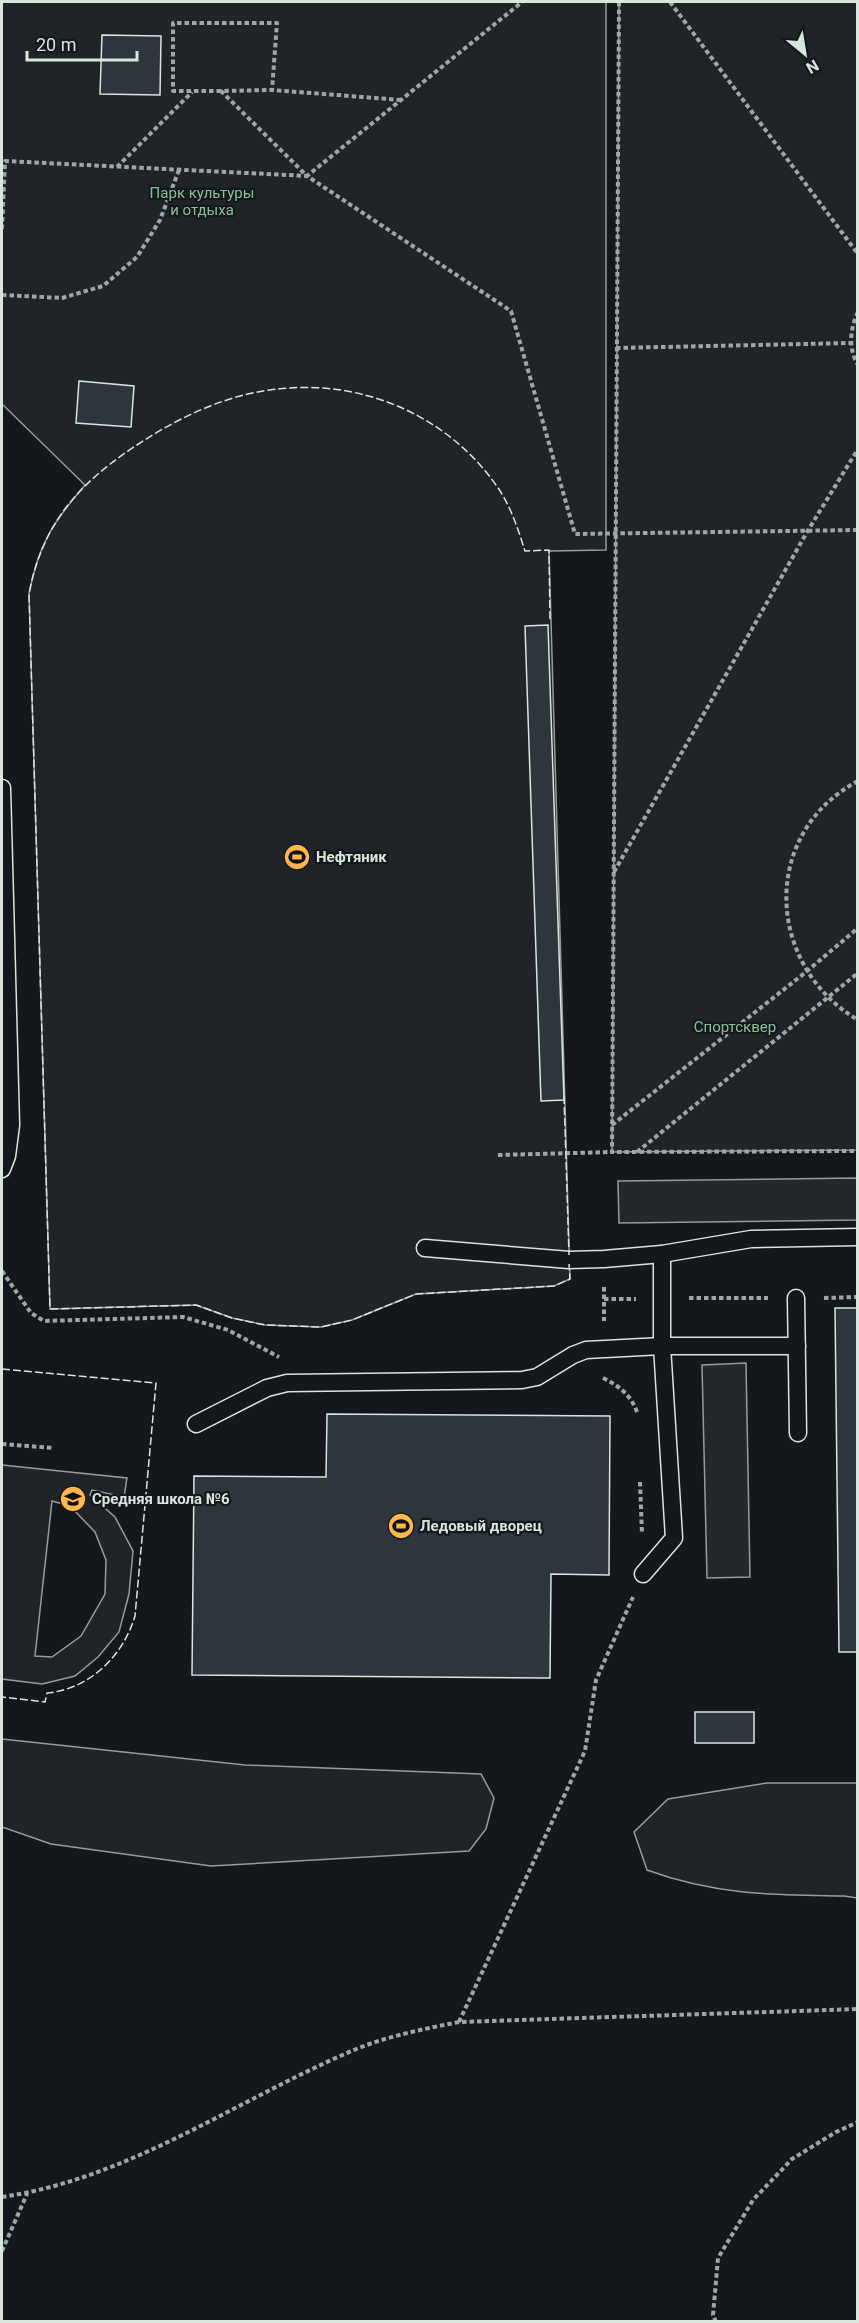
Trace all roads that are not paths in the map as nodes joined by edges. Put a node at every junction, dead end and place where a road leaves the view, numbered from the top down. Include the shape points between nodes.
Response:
1 (2, 788) edge
2 (2, 1169) edge
3 (858, 1237) edge
4 (425, 1248) dead end
5 (662, 1254) junction
6 (796, 1298) road end
7 (662, 1346) junction
8 (797, 1346) junction
9 (196, 1424) dead end
10 (798, 1433) dead end
11 (643, 1574) road end

1 - 2 lane via 11,1125
3 - 5 lane via 751,1239
4 - 5 lane via 569,1260
5 - 7 lane
6 - 8 lane
7 - 8 lane
7 - 9 lane via 586,1350 537,1377 522,1380 287,1383 267,1388
7 - 11 lane via 674,1538
8 - 10 lane

